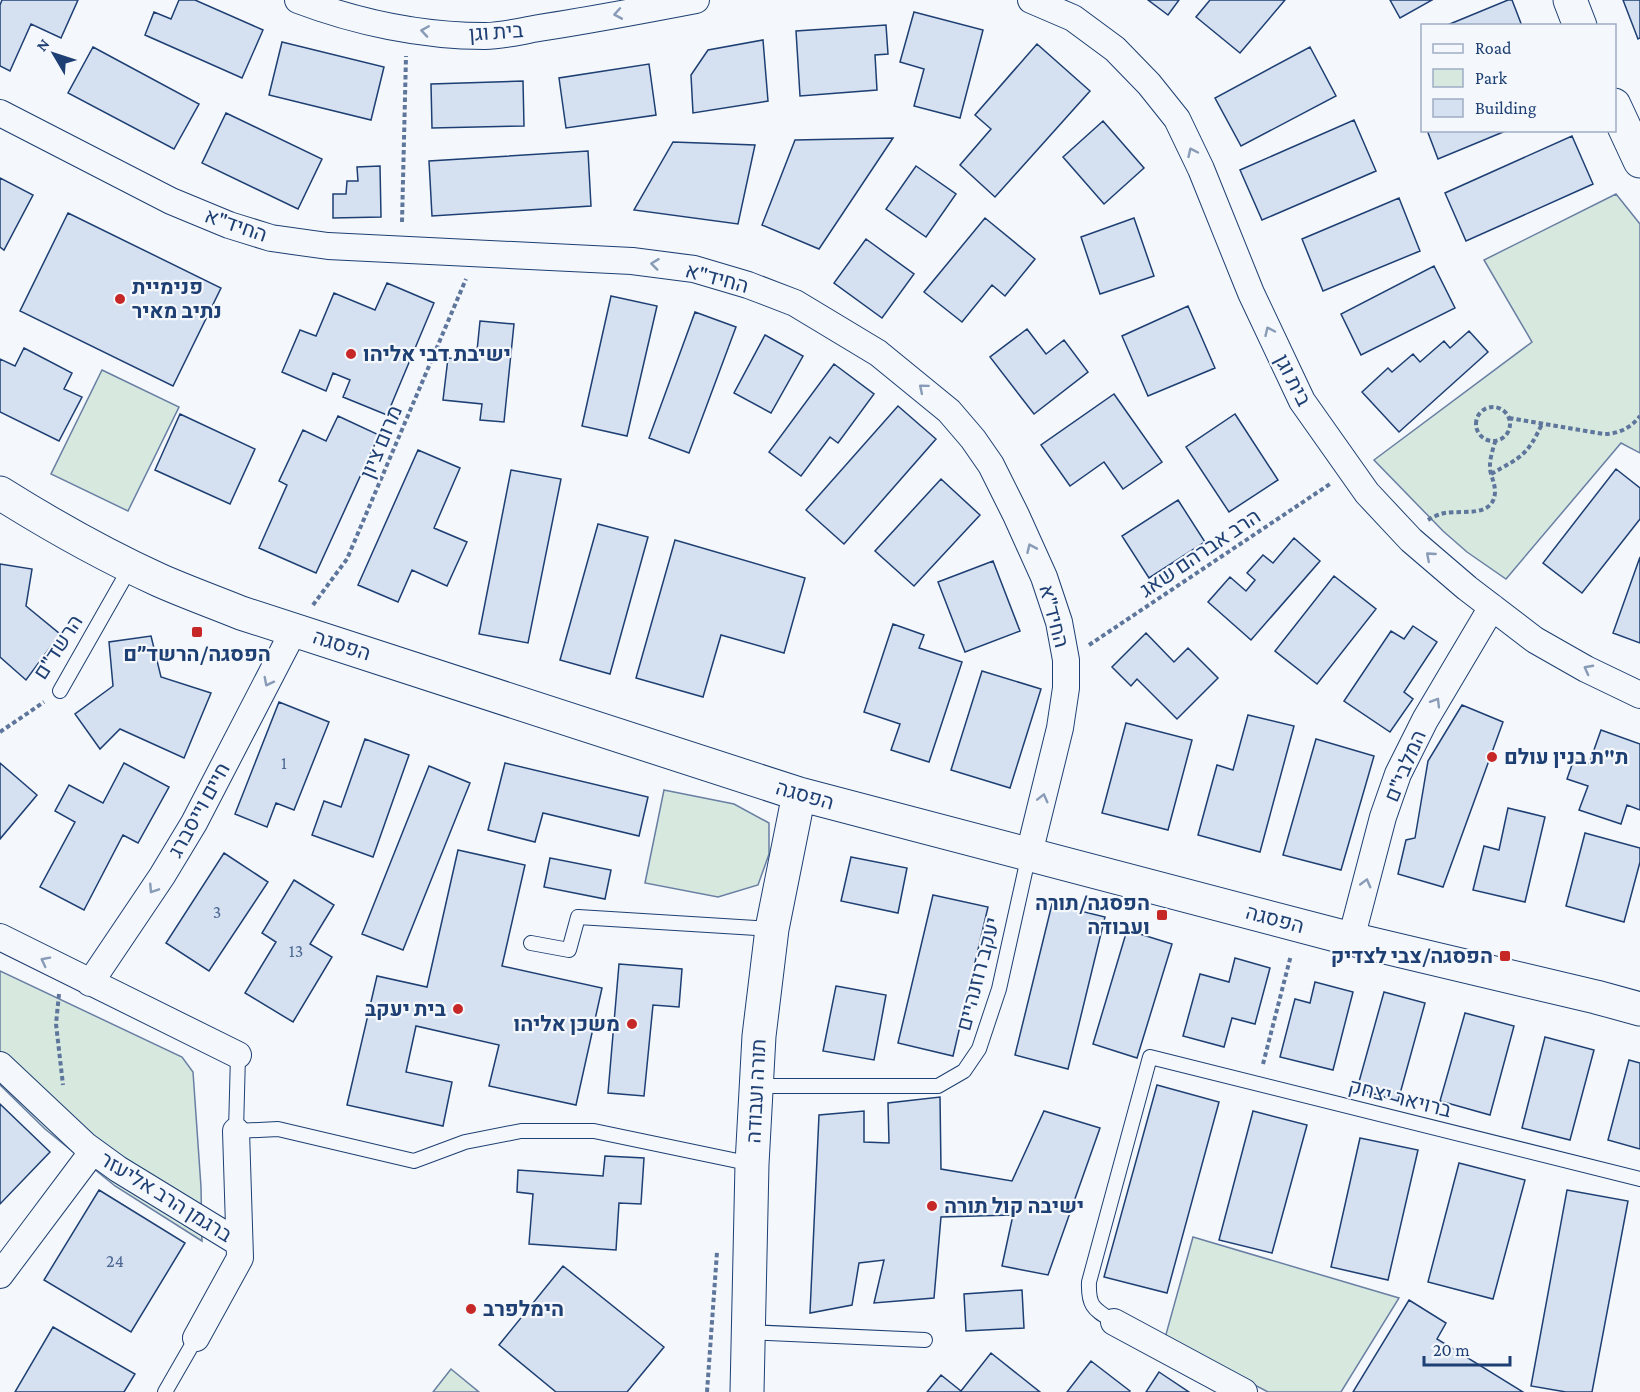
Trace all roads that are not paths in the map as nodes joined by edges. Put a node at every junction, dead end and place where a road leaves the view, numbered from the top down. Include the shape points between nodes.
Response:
1 (298, 0) edge
2 (696, 0) edge
3 (1030, 0) edge
4 (1570, 0) edge
5 (1579, 24) edge
6 (1616, 109) edge
7 (0, 113) edge
8 (1640, 161) edge
9 (0, 493) edge
10 (131, 566) junction
11 (1492, 608) junction
12 (294, 630) junction
13 (60, 691) road end
14 (1640, 695) edge
15 (798, 794) junction
16 (1029, 854) junction
17 (772, 929) junction
18 (0, 938) edge
19 (1351, 939) junction
20 (531, 943) dead end
21 (90, 983) junction
22 (1640, 1009) edge
23 (238, 1055) joint
24 (0, 1065) edge
25 (757, 1086) junction
26 (236, 1131) junction
27 (93, 1151) junction
28 (752, 1164) junction
29 (1640, 1179) edge
30 (239, 1243) junction
31 (0, 1275) edge
32 (1114, 1322) joint
33 (748, 1332) junction
34 (196, 1338) joint
35 (925, 1340) dead end
36 (165, 1392) edge
37 (747, 1392) edge
38 (1244, 1392) edge

2 -> 1 street, בית וגן via 486,36 406,28 332,13
11 -> 3 street, בית וגן via 1411,540 1367,493 1302,401 1177,119 1115,49 1073,18
4 - 5 street
6 - 8 street
16 -> 7 street, החיד"א via 1066,688 1059,622 1044,577 991,465 949,411 878,352 795,303 694,269 632,261 328,246 271,238 171,201
9 - 10 street, הפסגה
10 - 12 street, הפסגה via 241,613
10 - 13 lane, הרשד"ם
14 -> 11 street, בית וגן via 1535,640
19 -> 11 street, המלבי"ם via 1398,774 1425,720
12 - 15 street, הפסגה
12 -> 21 street, חיים וייסברג via 194,823
15 - 16 street, הפסגה
15 - 17 street, תורה ועבודה
16 - 19 street, הפסגה
16 - 25 lane, יעקב רוזנהיים via 999,989 979,1049 964,1071 938,1086
17 - 20 lane via 578,917 569,950
17 - 25 street, תורה ועבודה
21 -> 18 street
19 - 22 street, הפסגה
21 - 23 street
23 - 26 lane
24 - 27 street, ברגמן הרב אליעזר
25 - 28 street, תורה ועבודה
26 - 28 lane via 278,1129 414,1161 465,1142 521,1131 594,1131
26 - 30 street, ברגמן הרב אליעזר
27 - 30 street, ברגמן הרב אליעזר
27 - 31 street, ברגמן הרב אליעזר
28 - 33 street, תורה ועבודה
29 - 32 lane, ברויאר יצחק via 1150,1057 1089,1282 1088,1299 1097,1311
30 - 34 street, ברגמן הרב אליעזר via 240,1258
32 - 38 street
33 - 35 lane
33 - 37 street, תורה ועבודה
34 - 36 lane, ברגמן הרב אליעזר

